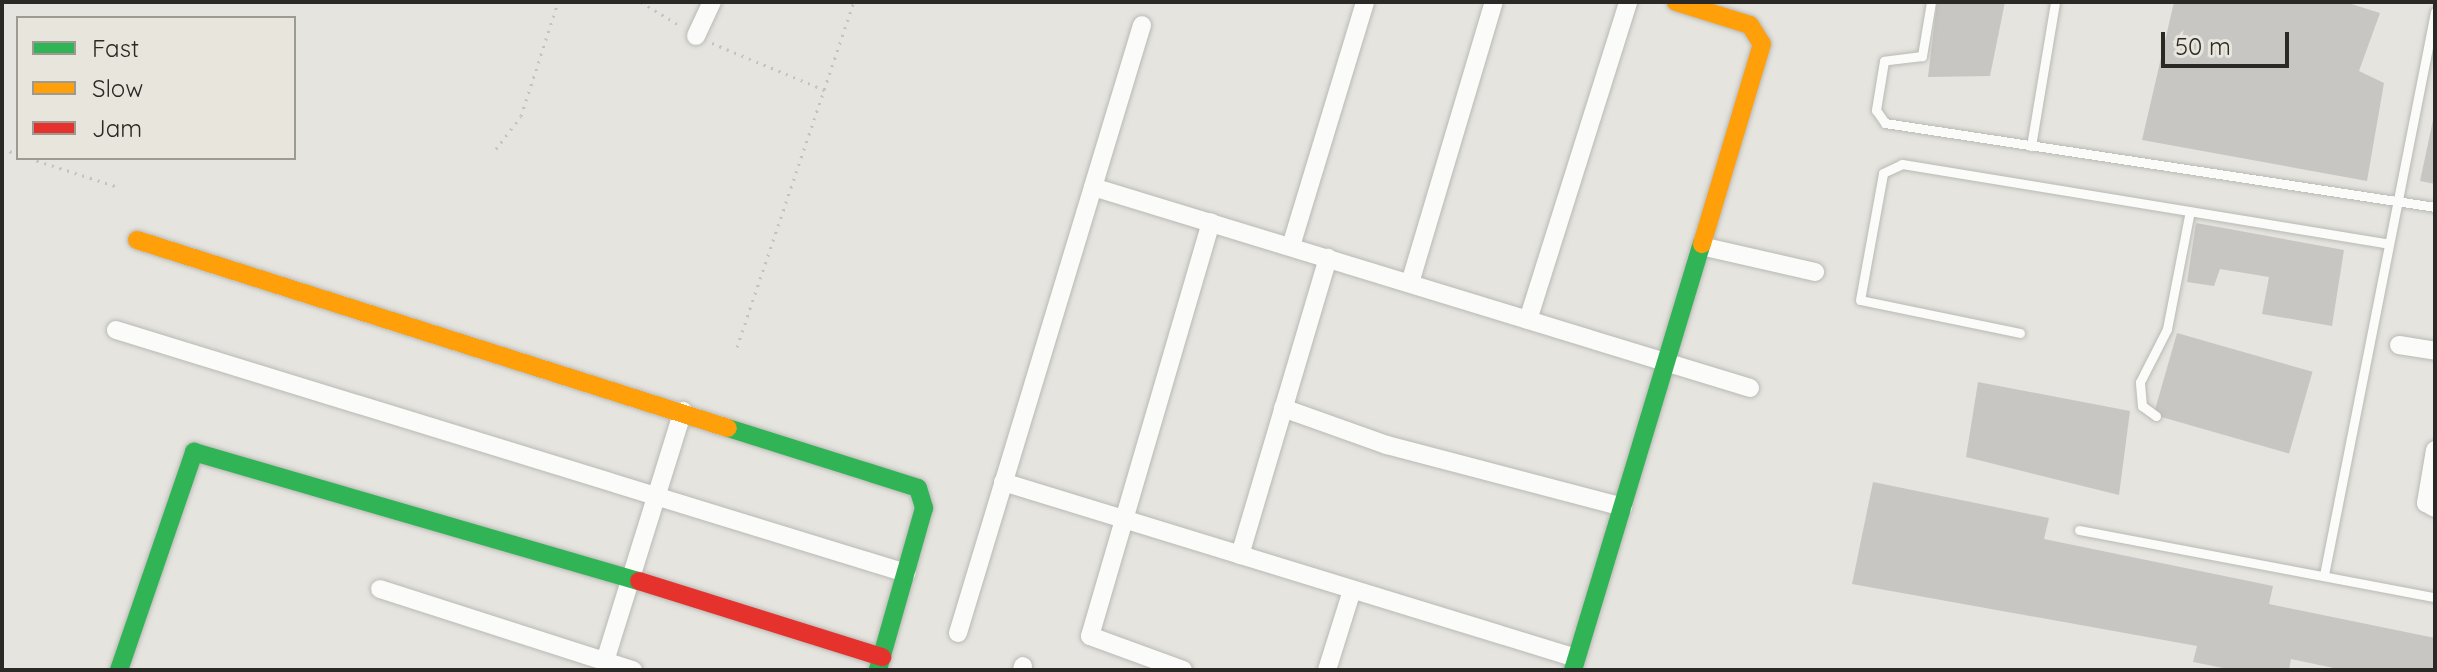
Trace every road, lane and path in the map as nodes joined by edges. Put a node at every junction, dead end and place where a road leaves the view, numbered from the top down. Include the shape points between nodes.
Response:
1 (558, 2) edge
2 (641, 2) edge
3 (712, 2) edge
4 (854, 2) edge
5 (1365, 2) edge
6 (1494, 2) edge
7 (1628, 2) edge
8 (1676, 2) edge
9 (1931, 2) edge
10 (2055, 2) edge
11 (2435, 12) edge
12 (1142, 25) dead end
13 (696, 36) junction
14 (827, 91) junction
15 (2031, 146) junction
16 (496, 149) dead end
17 (35, 160) edge
18 (118, 187) dead end
19 (1093, 187) junction
20 (2393, 201) junction
21 (2435, 207) edge
22 (2190, 211) junction
23 (1211, 222) junction
24 (137, 240) dead end
25 (2385, 243) junction
26 (1291, 246) junction
27 (1701, 246) junction
28 (1328, 258) junction
29 (1815, 272) dead end
30 (1410, 283) junction
31 (1528, 320) junction
32 (116, 330) dead end
33 (2020, 333) dead end
34 (2399, 345) dead end
35 (737, 347) dead end
36 (2435, 351) edge
37 (1666, 363) junction
38 (1750, 388) dead end
39 (1283, 408) junction
40 (683, 411) junction
41 (2156, 416) dead end
42 (2435, 450) edge
43 (1003, 482) junction
44 (657, 494) junction
45 (1623, 507) junction
46 (2435, 508) edge
47 (1124, 520) junction
48 (2079, 530) dead end
49 (1240, 555) junction
50 (906, 573) junction
51 (2324, 575) junction
52 (631, 579) junction
53 (380, 589) dead end
54 (1352, 590) junction
55 (2435, 597) edge
56 (958, 633) dead end
57 (605, 661) junction
58 (880, 664) edge
59 (1144, 664) edge
60 (1574, 664) edge
61 (119, 670) edge
62 (633, 670) edge
63 (1183, 670) edge
64 (1327, 670) edge

1 - 16 path via 521,116
2 - 13 path
3 - 13 street
4 - 14 path
5 - 26 street
6 - 30 street
7 - 31 street
8 - 27 street via 1750,25 1762,39
9 - 15 lane via 1922,56 1884,61 1878,118
10 - 15 lane
11 - 20 lane
12 - 19 street
13 - 14 path
14 - 35 path
15 - 20 lane
17 - 18 path
19 - 23 street
19 - 43 street
20 - 21 lane
20 - 25 lane
22 - 25 lane
22 - 33 lane via 1902,164 1883,173 1860,300
22 - 41 lane via 2167,329 2140,382 2142,406
23 - 26 street
23 - 47 street
24 - 40 street
25 - 51 lane
26 - 28 street
27 - 29 street
27 - 37 street
28 - 30 street
28 - 39 street
30 - 31 street
31 - 37 street
32 - 44 street
34 - 36 street
37 - 38 street
37 - 45 street
39 - 45 street via 1387,445
39 - 49 street
40 - 44 street
40 - 50 street via 918,488 925,504
42 - 46 street via 2426,504
43 - 47 street
43 - 56 street
44 - 50 street
44 - 52 street
45 - 60 street
47 - 49 street
47 - 59 street via 1090,636
48 - 51 lane
49 - 54 street
50 - 58 street
51 - 55 lane
52 - 57 street
52 - 58 street
52 - 61 street via 194,452
53 - 57 street
54 - 60 street
54 - 64 street
57 - 62 street
59 - 63 street

